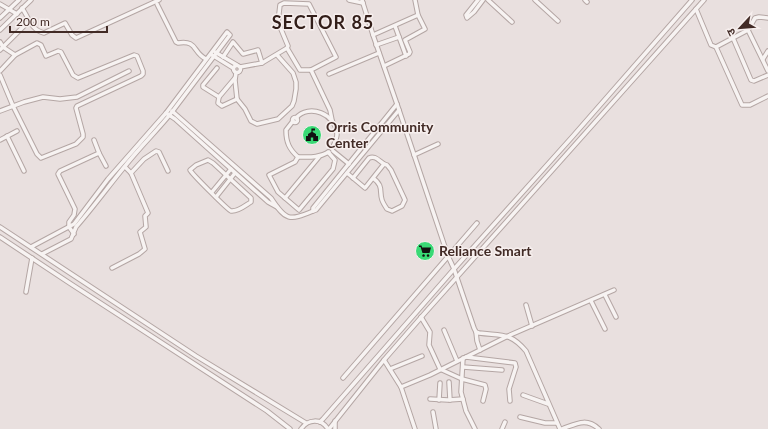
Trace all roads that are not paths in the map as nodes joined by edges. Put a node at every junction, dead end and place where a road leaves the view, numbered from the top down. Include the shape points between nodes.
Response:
1 (19, 0) edge
2 (31, 0) edge
3 (349, 0) edge
4 (415, 0) edge
5 (478, 0) edge
6 (484, 0) edge
7 (488, 0) edge
8 (535, 0) edge
9 (692, 0) edge
10 (704, 0) edge
11 (158, 2) edge
12 (363, 2) edge
13 (0, 4) edge
14 (22, 8) junction
15 (9, 10) junction
16 (696, 10) junction
17 (17, 14) junction
18 (680, 14) junction
19 (418, 15) junction
20 (0, 18) edge
21 (768, 18) edge
22 (687, 20) junction
23 (29, 21) junction
24 (558, 21) dead end
25 (512, 22) dead end
26 (395, 26) junction
27 (0, 30) edge
28 (748, 30) junction
29 (373, 35) junction
30 (398, 37) junction
31 (733, 38) junction
32 (0, 42) edge
33 (376, 45) junction
34 (3, 47) junction
35 (716, 47) junction
36 (288, 48) junction
37 (0, 50) edge
38 (768, 51) edge
39 (213, 53) junction
40 (379, 53) junction
41 (15, 55) junction
42 (277, 55) junction
43 (406, 56) junction
44 (223, 57) junction
45 (206, 60) junction
46 (763, 60) junction
47 (262, 63) junction
48 (384, 66) junction
49 (237, 67) junction
50 (216, 68) dead end
51 (311, 70) junction
52 (768, 70) edge
53 (0, 71) edge
54 (129, 71) dead end
55 (236, 73) junction
56 (0, 74) edge
57 (329, 74) dead end
58 (768, 75) edge
59 (235, 78) junction
60 (768, 96) edge
61 (220, 97) junction
62 (237, 99) junction
63 (398, 104) junction
64 (13, 106) junction
65 (399, 110) junction
66 (0, 111) edge
67 (170, 112) junction
68 (286, 112) junction
69 (294, 119) junction
70 (332, 120) junction
71 (17, 132) dead end
72 (7, 136) junction
73 (0, 140) edge
74 (94, 140) dead end
75 (438, 144) dead end
76 (331, 151) junction
77 (99, 153) junction
78 (414, 155) junction
79 (131, 156) junction
80 (298, 157) junction
81 (319, 157) junction
82 (128, 162) junction
83 (384, 164) junction
84 (106, 166) dead end
85 (350, 166) junction
86 (125, 167) junction
87 (135, 168) junction
88 (231, 169) junction
89 (24, 171) dead end
90 (168, 171) dead end
91 (131, 173) junction
92 (235, 173) junction
93 (347, 173) junction
94 (226, 175) junction
95 (353, 178) junction
96 (373, 178) junction
97 (231, 179) junction
98 (212, 192) junction
99 (216, 197) junction
100 (285, 198) junction
101 (277, 207) junction
102 (313, 210) junction
103 (477, 223) dead end
104 (0, 227) edge
105 (69, 227) junction
106 (74, 234) junction
107 (0, 237) edge
108 (31, 247) junction
109 (42, 254) junction
110 (448, 256) junction
111 (32, 258) junction
112 (112, 268) dead end
113 (454, 269) junction
114 (457, 277) junction
115 (92, 287) junction
116 (614, 290) dead end
117 (26, 292) dead end
118 (605, 294) junction
119 (87, 295) junction
120 (591, 301) junction
121 (526, 305) dead end
122 (421, 317) junction
123 (616, 317) dead end
124 (532, 326) junction
125 (604, 329) dead end
126 (444, 330) dead end
127 (476, 332) junction
128 (508, 336) junction
129 (480, 350) junction
130 (422, 356) dead end
131 (464, 357) junction
132 (384, 360) junction
133 (456, 361) junction
134 (463, 367) junction
135 (390, 369) junction
136 (440, 370) junction
137 (502, 370) dead end
138 (342, 378) dead end
139 (462, 379) junction
140 (449, 382) dead end
141 (440, 383) dead end
142 (401, 387) junction
143 (523, 395) dead end
144 (430, 399) dead end
145 (463, 399) junction
146 (439, 400) junction
147 (450, 400) junction
148 (483, 401) dead end
149 (510, 401) dead end
150 (548, 404) junction
151 (433, 412) dead end
152 (520, 417) dead end
153 (335, 421) junction
154 (320, 422) junction
155 (505, 422) dead end
156 (306, 423) junction
157 (557, 423) junction
158 (284, 424) junction
159 (285, 429) edge
160 (290, 429) edge
161 (301, 429) edge
162 (329, 429) edge
163 (335, 429) edge
164 (415, 429) edge
165 (436, 429) edge
166 (476, 429) edge
167 (502, 429) edge
168 (561, 429) edge
169 (599, 429) edge

1 - 15 street
2 - 14 street
3 - 12 street
4 - 19 street
5 - 6 street via 466,15 467,18
7 - 25 street
8 - 24 street
9 - 18 street
10 - 16 street
11 - 23 street via 76,38 66,23 43,33 34,29
11 - 45 street via 176,42 191,44 197,54
12 - 29 street
13 - 15 street
14 - 17 street
14 - 23 street
15 - 17 street
15 - 20 street
16 - 22 street
16 - 35 street via 711,45
17 - 27 street
18 - 22 street
18 - 113 street
19 - 26 street
19 - 43 street via 425,29 405,40 410,52
21 - 28 street via 756,18
22 - 114 street
23 - 34 street
26 - 29 street
26 - 30 street
28 - 31 street
28 - 46 street
29 - 33 street
30 - 33 street
30 - 43 street
31 - 35 street
31 - 58 street via 751,80
32 - 34 street
33 - 40 street
34 - 37 street
34 - 41 street
35 - 60 street via 742,105 750,105
36 - 42 street
36 - 51 street via 300,70
36 - 51 street via 278,22 280,5 309,4 336,58
38 - 46 street
39 - 39 street via 226,32 228,32 230,35
39 - 44 street
39 - 45 street
39 - 49 street
39 - 67 street
40 - 48 street
40 - 57 street
41 - 53 street
41 - 64 street via 39,43 46,56 61,52 73,75 78,78 134,55 137,56 143,74 78,105 76,108 83,137 76,144 41,158
42 - 47 street
42 - 68 street via 293,73 296,82 296,95
43 - 48 street
44 - 47 street via 233,42 243,54 258,50
44 - 49 street
45 - 67 street
46 - 52 street
47 - 49 street
48 - 63 street
49 - 55 street via 239,72
49 - 55 street via 233,70
50 - 61 street via 203,87
51 - 70 street via 330,110
54 - 64 street via 77,96 60,99 44,97
55 - 59 street
56 - 64 street
59 - 61 street
59 - 62 street
61 - 62 street via 218,103 222,106
62 - 68 street via 253,123 278,119
63 - 65 street
63 - 85 street
64 - 66 street
65 - 78 street
65 - 85 street
67 - 79 street
67 - 88 street
67 - 101 street via 272,198
68 - 69 street
69 - 70 street via 305,112 315,111 325,114
69 - 80 street via 286,129 286,137 287,144
70 - 76 street via 337,134
71 - 72 street
72 - 73 street
72 - 89 street
74 - 77 street
75 - 78 street
76 - 81 street
76 - 85 street
76 - 100 street via 335,160 333,170 299,210
77 - 84 street
77 - 105 street via 58,174 74,209
78 - 110 street
79 - 82 street
79 - 105 street
80 - 81 street
80 - 100 street via 295,162 269,175 278,192
81 - 100 street
82 - 86 street
82 - 87 street
83 - 95 street via 372,156
83 - 96 street
83 - 96 street via 391,170 405,200 402,206 392,211 387,209 381,198 382,190
85 - 93 street
85 - 102 street
86 - 91 street
86 - 106 street via 76,227
87 - 90 street via 157,151
87 - 91 street
88 - 92 street
88 - 94 street
91 - 112 street via 148,213 145,216 146,227 140,232 144,249
92 - 97 street
92 - 101 street
93 - 95 street
93 - 102 street via 316,210
94 - 97 street
94 - 98 street
94 - 98 street via 208,160 191,168 192,174
95 - 96 street via 365,188
97 - 99 street
97 - 99 street via 252,202 231,211
98 - 99 street
101 - 102 street via 293,218
103 - 110 street
104 - 108 street
105 - 106 street
105 - 108 street
106 - 109 street via 70,240
107 - 111 street
108 - 109 street
109 - 115 street
110 - 113 street
110 - 138 street
111 - 117 street
111 - 119 street
113 - 114 street
113 - 154 street
114 - 122 street
114 - 127 street
115 - 119 street
115 - 156 street via 196,356
116 - 118 street
118 - 120 street
118 - 123 street
119 - 158 street
120 - 124 street
120 - 125 street
121 - 124 street
122 - 132 street
122 - 136 street via 430,332 429,344
124 - 128 street
126 - 133 street
127 - 128 street
127 - 129 street
128 - 129 street
128 - 150 street via 526,351
129 - 131 street
130 - 135 street
131 - 133 street
131 - 134 street
131 - 149 street via 514,364 516,367 509,390
132 - 135 street
132 - 153 street
133 - 136 street
134 - 137 street
134 - 139 street
135 - 142 street
136 - 139 street
136 - 142 street
139 - 145 street
139 - 148 street via 485,385
140 - 147 street
141 - 146 street
142 - 164 street
143 - 150 street
144 - 146 street
145 - 147 street
145 - 166 street via 466,411
146 - 147 street
150 - 157 street
151 - 165 street
152 - 157 street
153 - 162 street
153 - 163 street
154 - 156 street
154 - 162 street
155 - 167 street
156 - 161 street
157 - 168 street
158 - 159 street
158 - 160 street
168 - 169 street via 584,421

